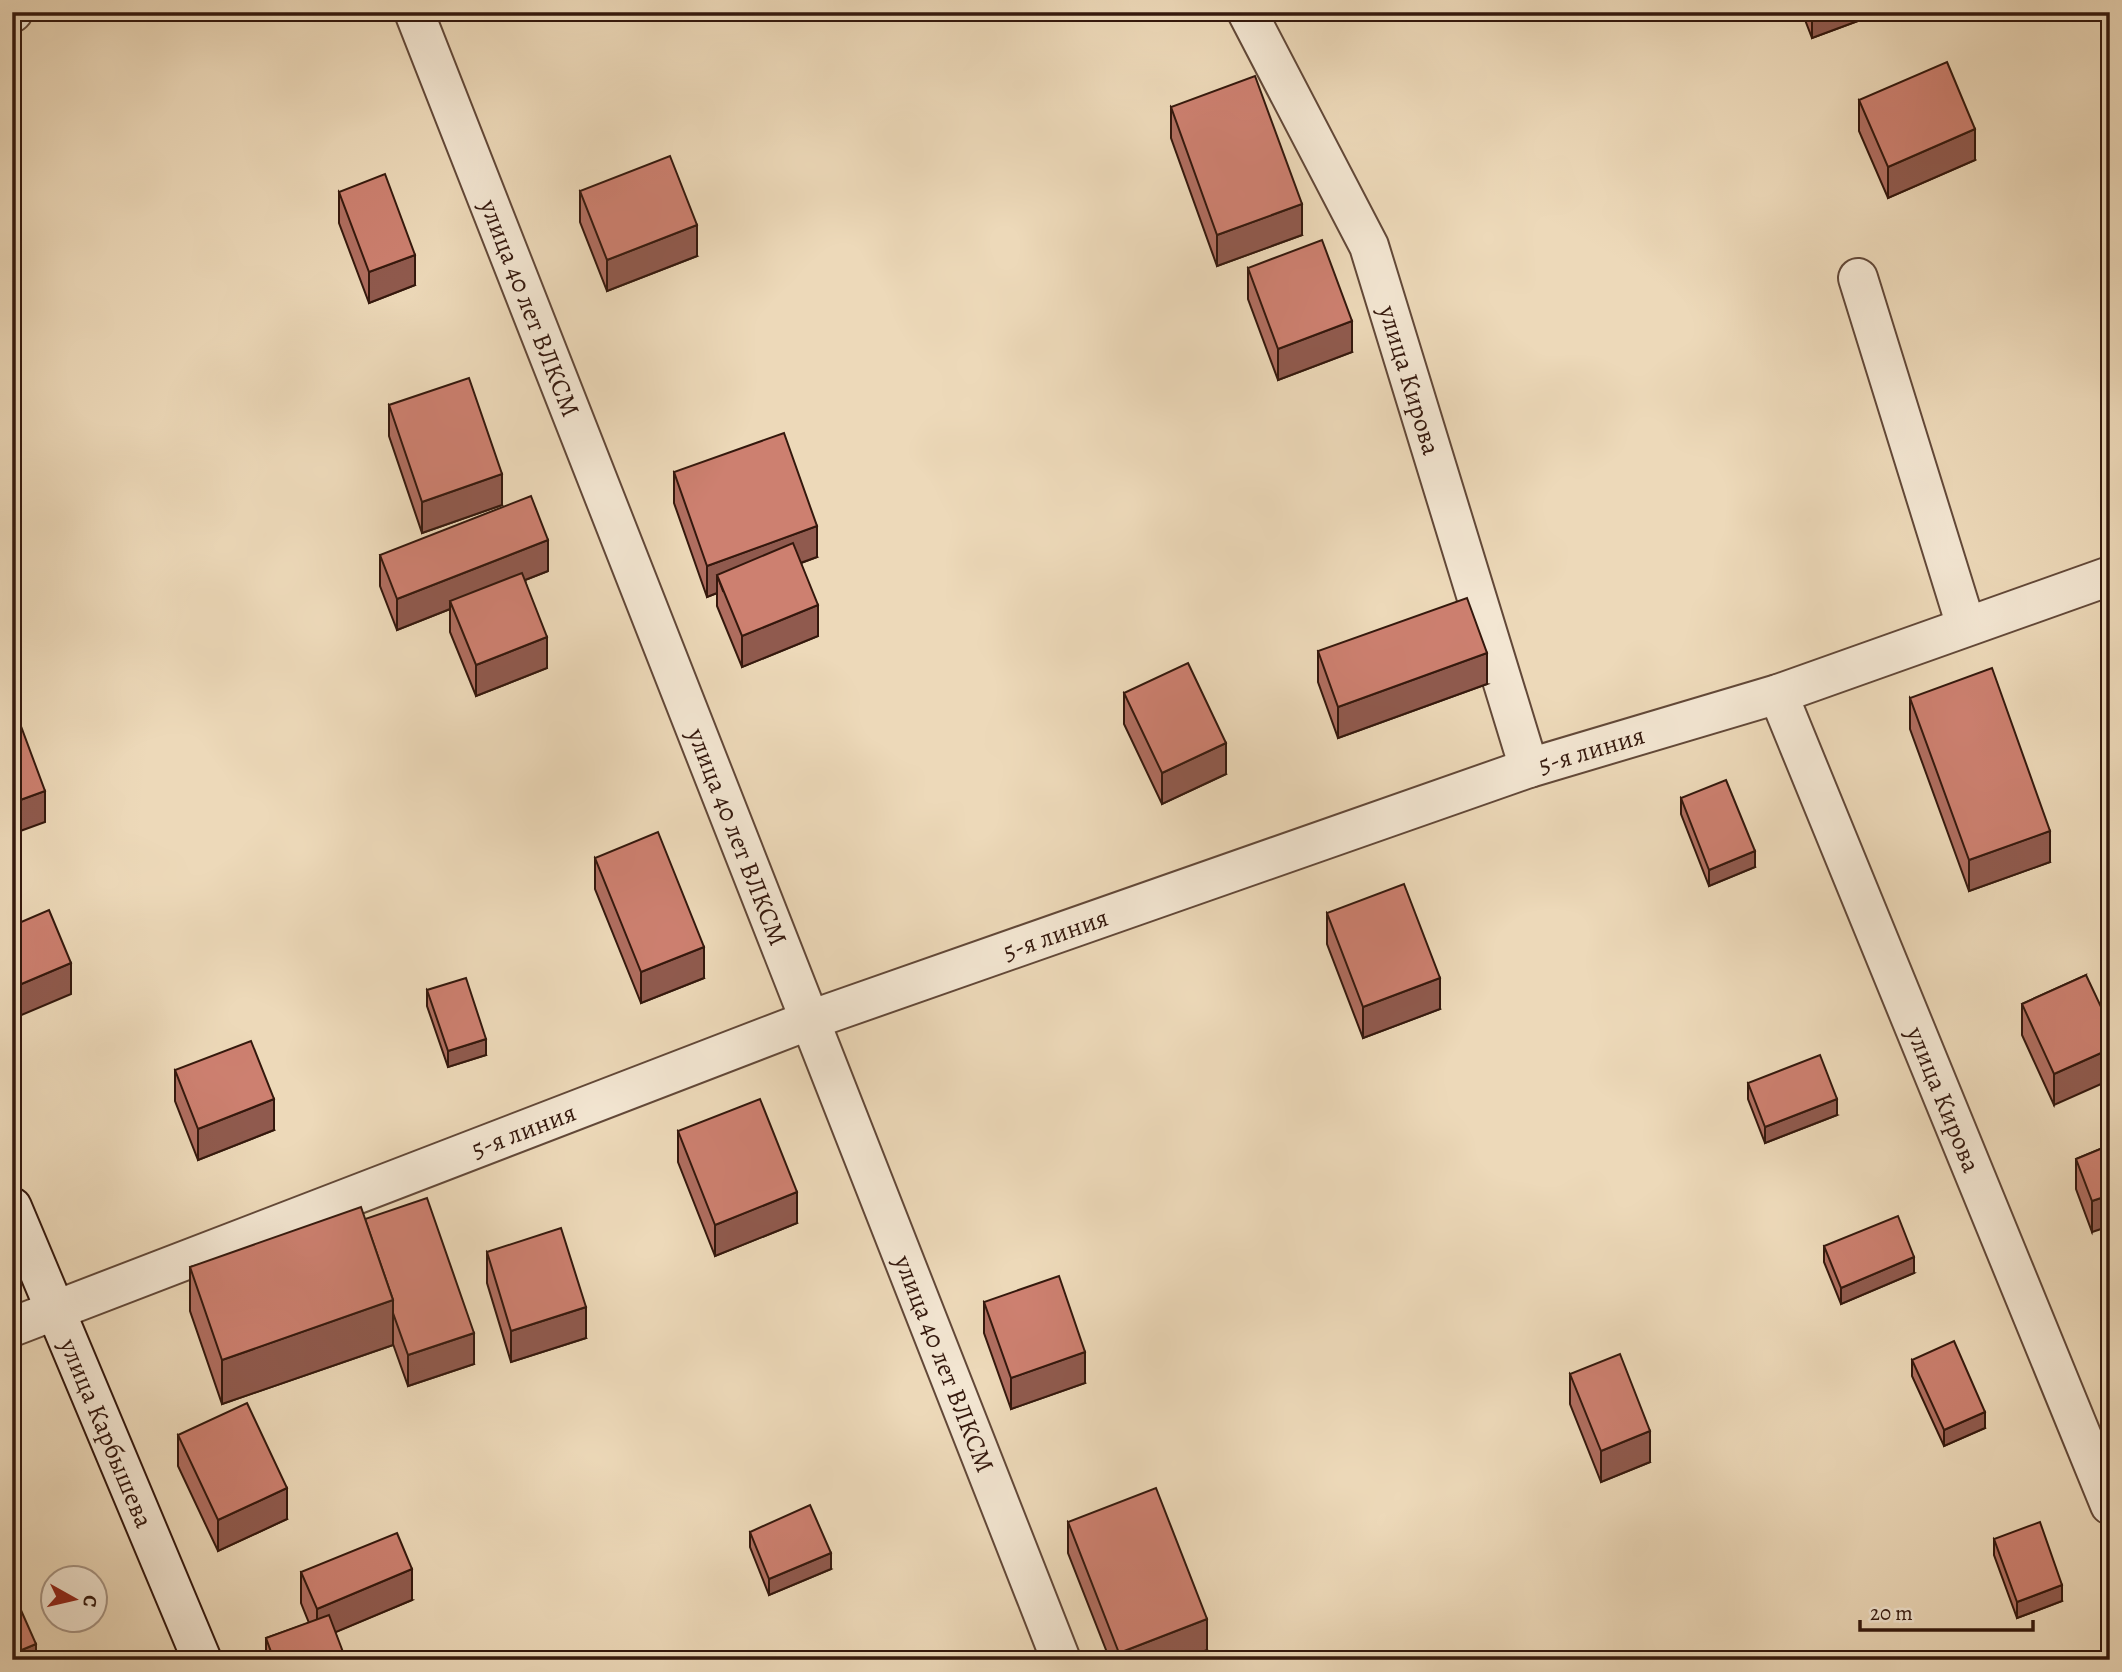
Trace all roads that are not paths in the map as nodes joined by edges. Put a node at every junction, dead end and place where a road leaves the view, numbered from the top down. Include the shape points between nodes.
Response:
1 (414, 12) edge
2 (1247, 12) edge
3 (1858, 278) dead end
4 (2110, 576) edge
5 (1966, 626) junction
6 (1778, 694) junction
7 (1529, 768) junction
8 (810, 1020) junction
9 (12, 1207) edge
10 (57, 1312) junction
11 (12, 1327) edge
12 (2110, 1505) edge
13 (202, 1660) edge
14 (1061, 1660) edge

1 - 8 street, улица 40 лет ВЛКСМ
2 - 7 street, улица Кирова via 1369,246
3 - 5 street
4 - 5 street, 5-я линия
5 - 6 street, 5-я линия
6 - 7 street, 5-я линия
6 - 12 street, улица Кирова
7 - 8 street, 5-я линия
8 - 10 street, 5-я линия
8 - 14 street, улица 40 лет ВЛКСМ
9 - 10 street, улица Карбышева
10 - 11 street, 5-я линия
10 - 13 street, улица Карбышева

